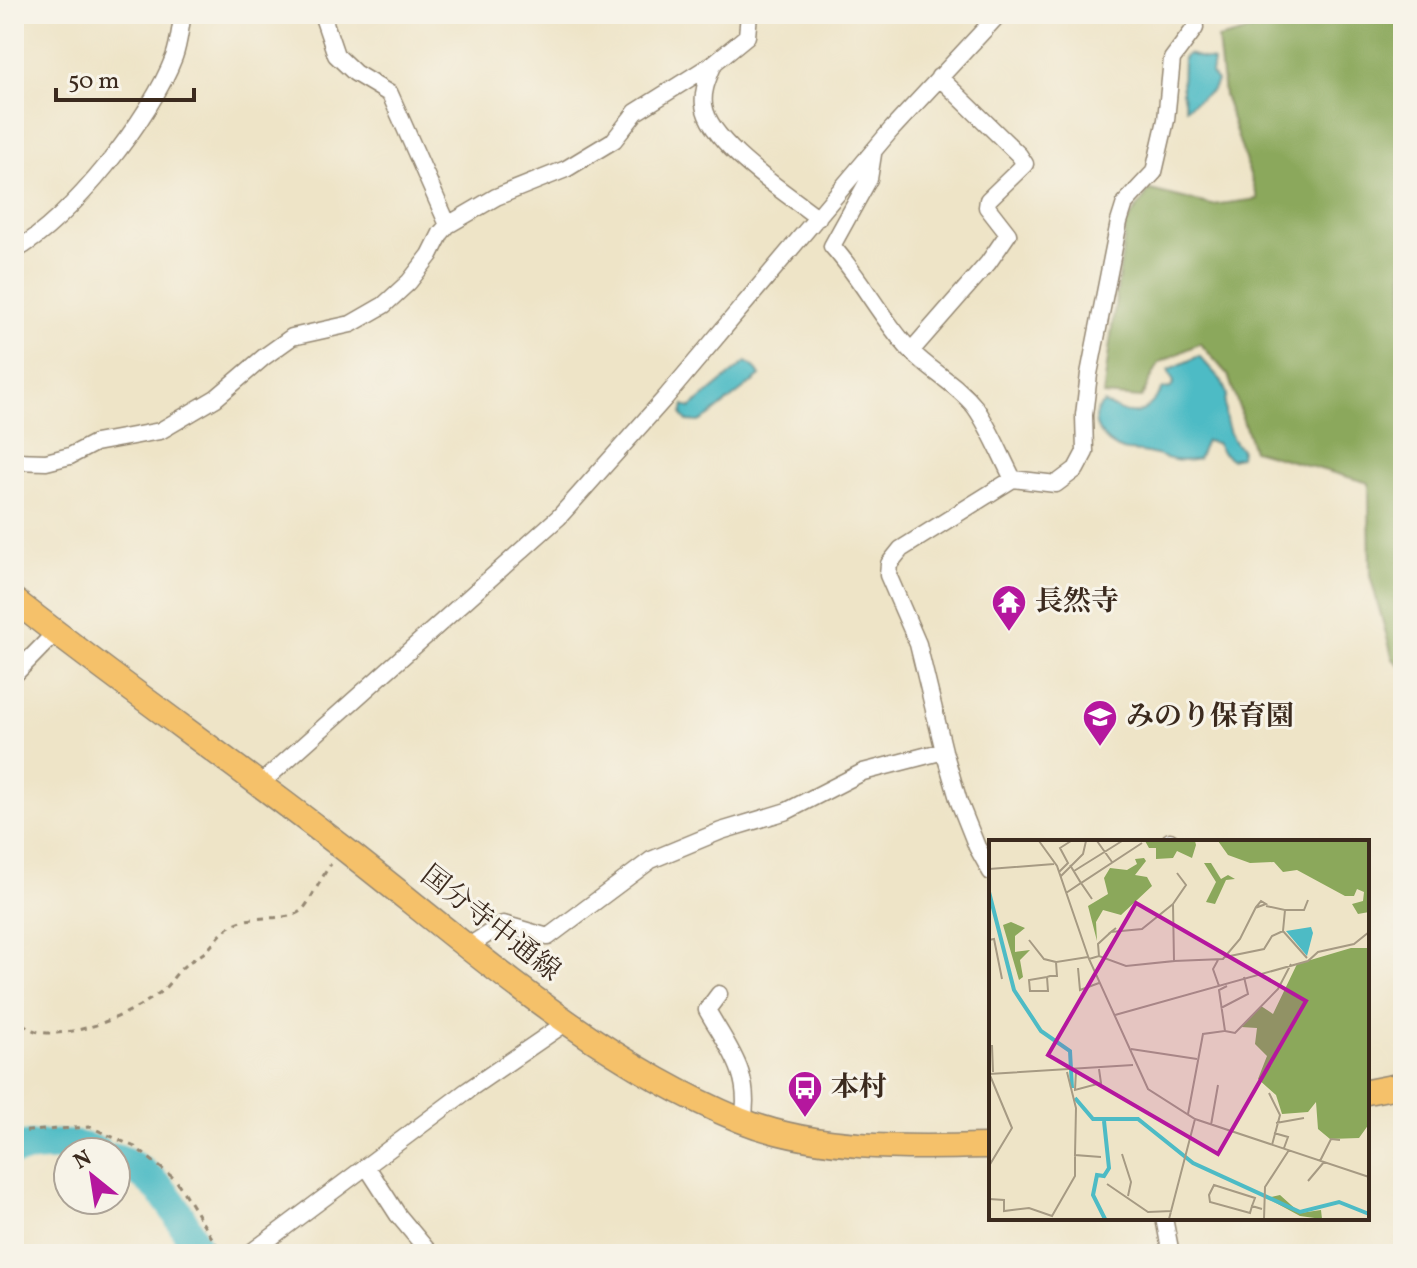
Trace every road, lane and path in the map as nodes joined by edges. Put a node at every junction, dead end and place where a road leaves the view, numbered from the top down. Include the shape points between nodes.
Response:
1 (183, 14) edge
2 (322, 14) edge
3 (749, 14) edge
4 (999, 14) edge
5 (1194, 14) edge
6 (714, 63) junction
7 (939, 77) junction
8 (873, 154) junction
9 (818, 218) junction
10 (448, 225) junction
11 (14, 251) edge
12 (911, 351) junction
13 (14, 461) edge
14 (1013, 479) junction
15 (14, 600) edge
16 (55, 633) junction
17 (14, 675) edge
18 (944, 751) junction
19 (260, 784) junction
20 (343, 848) junction
21 (989, 868) edge
22 (469, 946) junction
23 (719, 994) dead end
24 (14, 1015) edge
25 (567, 1022) junction
26 (1403, 1085) edge
27 (1369, 1092) edge
28 (743, 1121) junction
29 (14, 1132) edge
30 (989, 1146) edge
31 (367, 1167) junction
32 (1164, 1220) edge
33 (222, 1254) edge
34 (249, 1254) edge
35 (425, 1254) edge
36 (1171, 1254) edge

1 - 11 street via 176,54 125,140 68,210
2 - 10 street via 336,55 390,94
3 - 6 street via 747,36
4 - 7 street
5 - 14 street via 1195,28 1172,59 1154,172 1125,203 1119,222 1089,374 1085,452 1076,469 1056,484
6 - 9 street via 704,88 704,108 719,134 738,156
6 - 10 street via 636,112 614,140
7 - 8 street
7 - 12 street via 1025,164 988,200 987,207 1008,234
8 - 9 street
8 - 12 street via 869,179 832,246
9 - 19 street via 559,517
10 - 13 street via 409,282 384,305 351,324 292,337 216,398 160,431 95,443 46,462
12 - 14 street via 976,408
14 - 18 street via 901,549 889,564 888,575 918,644
15 - 16 main road, 国分寺中通線
16 - 17 street
16 - 19 main road, 国分寺中通線
18 - 21 street via 972,836
18 - 22 street via 863,772 787,811 651,860 548,937 503,924
19 - 20 main road, 国分寺中通線
20 - 22 main road, 国分寺中通線
20 - 24 path via 303,909 291,916 234,924 141,1006 80,1030 54,1033 37,1032
22 - 25 main road, 国分寺中通線
23 - 28 street via 707,1010 742,1072 747,1099
25 - 28 main road, 国分寺中通線 via 641,1070
25 - 31 street
26 - 27 main road
28 - 30 main road, 国分寺中通線 via 845,1144
29 - 33 path via 90,1127 135,1147 176,1180
31 - 34 street
31 - 35 street via 428,1251
32 - 36 street

